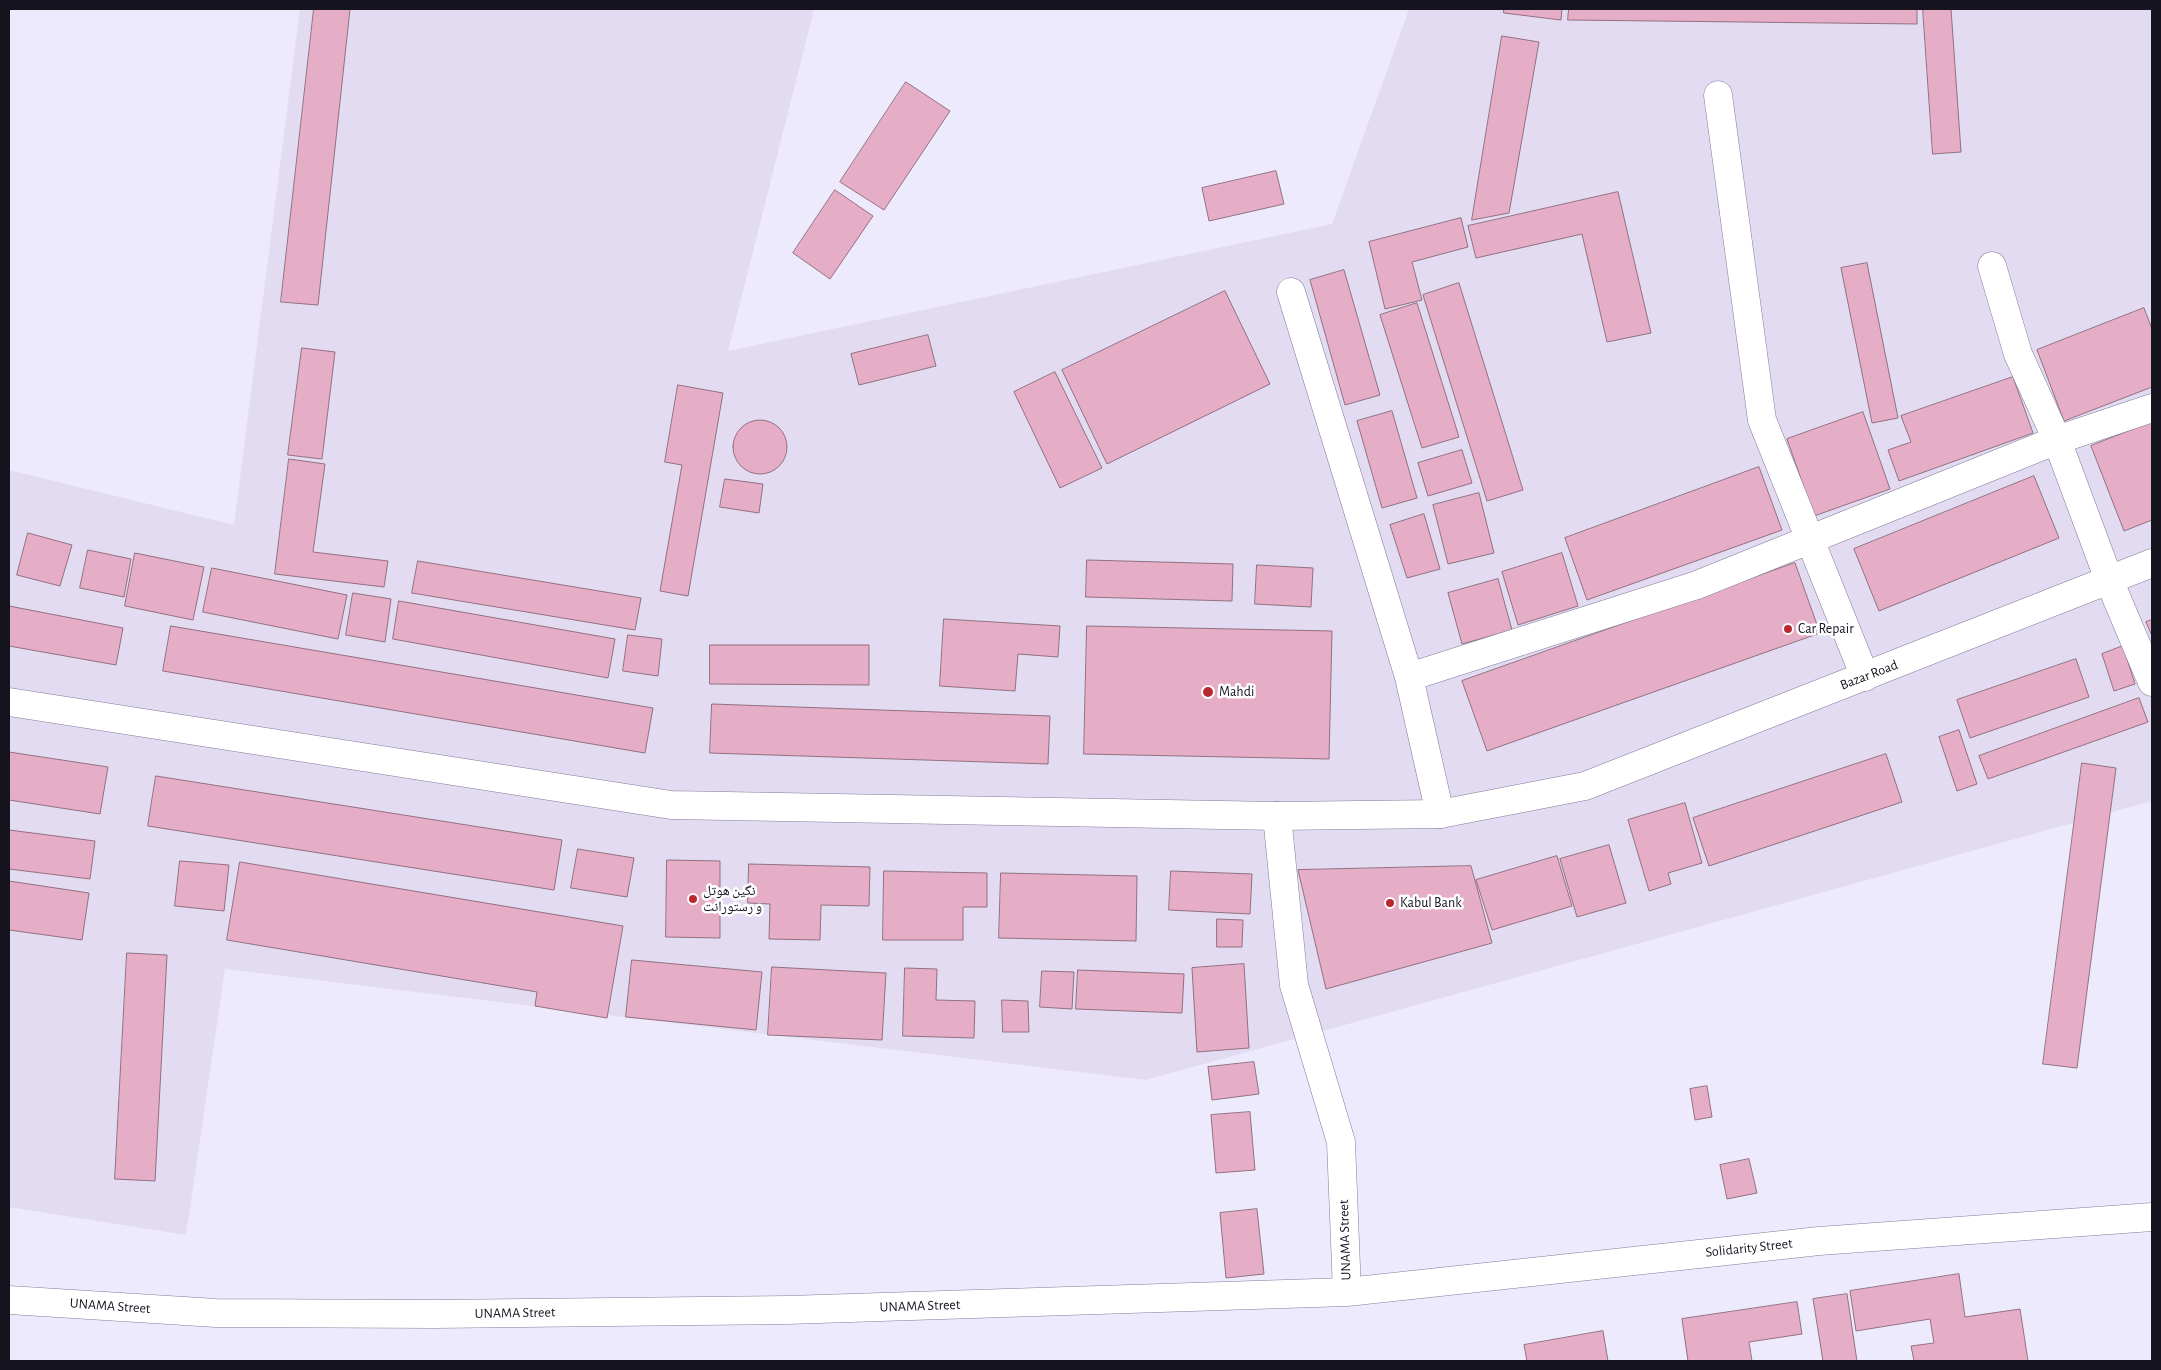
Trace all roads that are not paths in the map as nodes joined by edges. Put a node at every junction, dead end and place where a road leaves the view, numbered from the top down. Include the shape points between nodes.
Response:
1 (1718, 95) dead end
2 (1992, 266) dead end
3 (1291, 292) dead end
4 (2152, 408) edge
5 (2057, 440) junction
6 (1810, 540) junction
7 (2152, 564) edge
8 (2110, 580) junction
9 (1409, 677) junction
10 (1865, 677) junction
11 (2152, 682) edge
12 (9, 702) edge
13 (1440, 814) junction
14 (1277, 816) junction
15 (2152, 1217) edge
16 (1347, 1292) junction
17 (9, 1300) edge

1 - 6 street via 1762,420
2 - 5 street via 2018,354
3 - 9 street
4 - 5 street
5 - 6 street
5 - 8 street
6 - 9 street via 1697,584
6 - 10 street
7 - 8 street, Bazar Road
8 - 10 street, Bazar Road
8 - 11 street
9 - 13 street
10 - 13 street, Bazar Road via 1585,786
12 - 14 street, Bazar Road via 671,805
13 - 14 street, Bazar Road
14 - 16 street, UNAMA Street via 1294,985 1341,1142
15 - 16 street, Solidarity Street via 1819,1241
16 - 17 street, UNAMA Street via 788,1310 445,1314 216,1313

